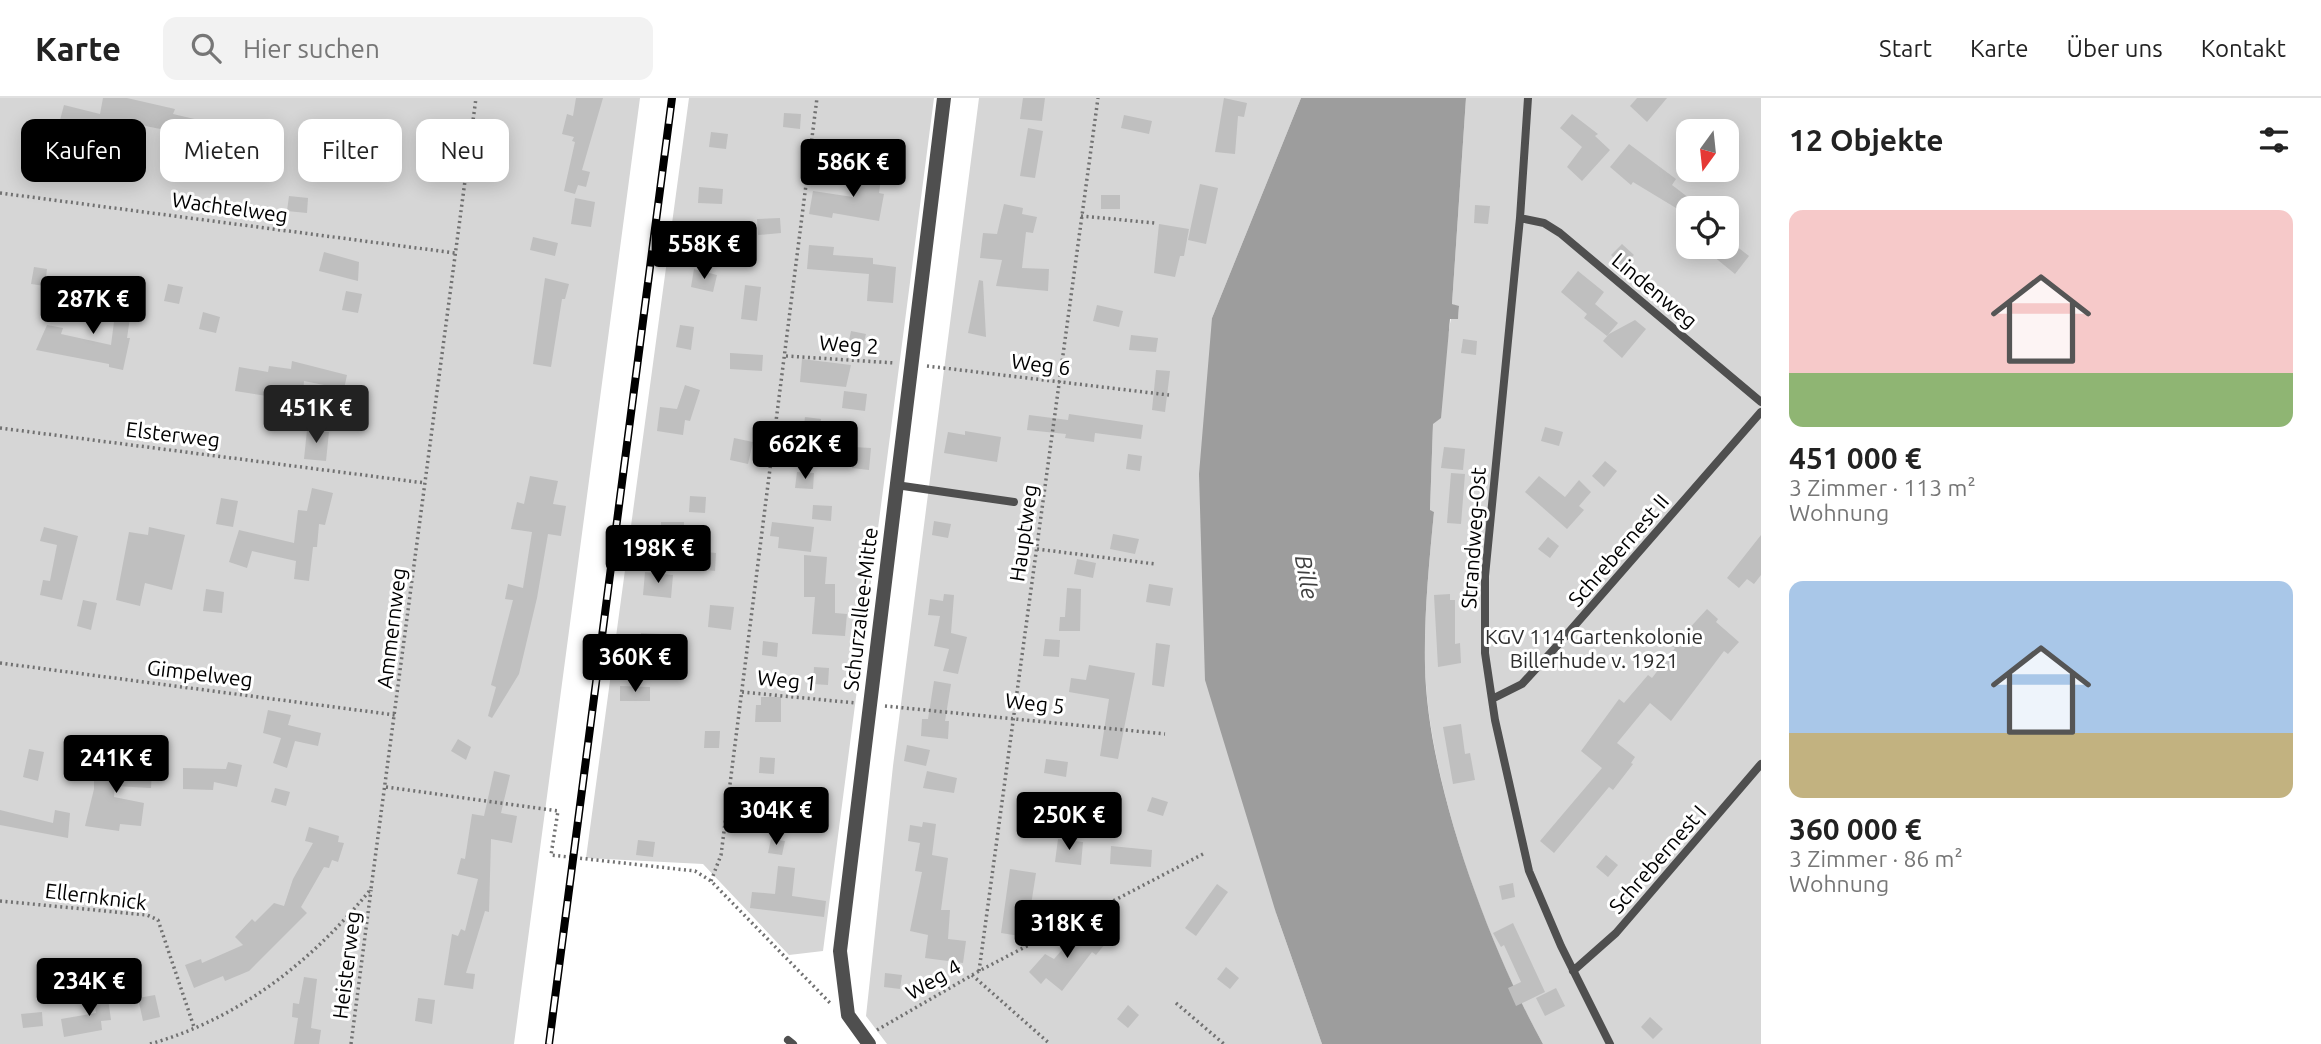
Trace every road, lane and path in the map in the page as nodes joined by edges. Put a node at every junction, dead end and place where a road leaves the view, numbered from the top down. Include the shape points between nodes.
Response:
1 (476, 98) edge
2 (817, 98) edge
3 (944, 98) edge
4 (1098, 98) edge
5 (1528, 98) edge
6 (0, 193) edge
7 (1081, 216) junction
8 (1520, 218) junction
9 (1155, 223) dead end
10 (455, 253) junction
11 (786, 356) junction
12 (909, 364) junction
13 (1060, 383) junction
14 (1170, 395) dead end
15 (1761, 402) edge
16 (1761, 412) edge
17 (0, 428) edge
18 (425, 483) junction
19 (896, 485) junction
20 (1014, 502) dead end
21 (1037, 549) junction
22 (1155, 564) dead end
23 (0, 663) edge
24 (742, 692) junction
25 (1492, 699) junction
26 (870, 704) junction
27 (902, 707) dead end
28 (396, 715) junction
29 (1015, 716) junction
30 (1165, 734) dead end
31 (1761, 764) edge
32 (386, 788) junction
33 (1205, 853) dead end
34 (711, 881) junction
35 (371, 889) junction
36 (0, 901) edge
37 (979, 971) junction
38 (1573, 971) junction
39 (972, 975) junction
40 (1176, 1003) dead end
41 (848, 1015) junction
42 (194, 1027) junction
43 (866, 1041) edge
44 (150, 1044) edge
45 (351, 1044) edge
46 (1050, 1044) edge
47 (1224, 1044) edge
48 (1610, 1044) edge

1 - 10 path, Ammernweg
2 - 11 path
3 - 12 street, Schurzallee-Mitte
4 - 7 path, Hauptweg
5 - 8 lane, Strandweg-Ost
6 - 10 path, Wachtelweg
7 - 9 path
7 - 13 path, Hauptweg
8 - 15 lane, Lindenweg via 1544,223 1560,233
8 - 25 lane, Strandweg-Ost via 1485,576 1485,653
10 - 18 path, Ammernweg
11 - 12 path, Weg 2
11 - 24 path
12 - 13 path, Weg 6
12 - 19 street, Schurzallee-Mitte
13 - 14 path, Weg 6
13 - 21 path, Hauptweg
16 - 25 lane, Schrebernest II via 1522,684
17 - 18 path, Elsterweg
18 - 28 path, Ammernweg
19 - 20 lane
19 - 26 street, Schurzallee-Mitte
21 - 22 path
21 - 29 path, Hauptweg
23 - 28 path, Gimpelweg
24 - 26 path, Weg 1
24 - 34 path via 721,855
25 - 38 lane, Strandweg-Ost via 1529,871
26 - 41 street, Schurzallee-Mitte via 840,951
27 - 29 path, Weg 5
28 - 32 path, Ammernweg
29 - 30 path, Weg 5
29 - 37 path, Hauptweg
31 - 38 lane, Schrebernest I via 1616,933
32 - 34 path via 558,811 551,855 695,870
32 - 35 path, Ammernweg
33 - 37 path, Weg 4
34 - 41 path via 827,1002
35 - 42 path via 302,963 252,1001
35 - 45 path, Heisterweg
36 - 42 path, Ellernknick via 146,915 158,920
37 - 39 path, Weg 4
38 - 48 lane, Strandweg-Ost
39 - 43 path, Weg 4
39 - 46 path
40 - 47 path
41 - 43 street, Schurzallee-Mitte
42 - 44 path

